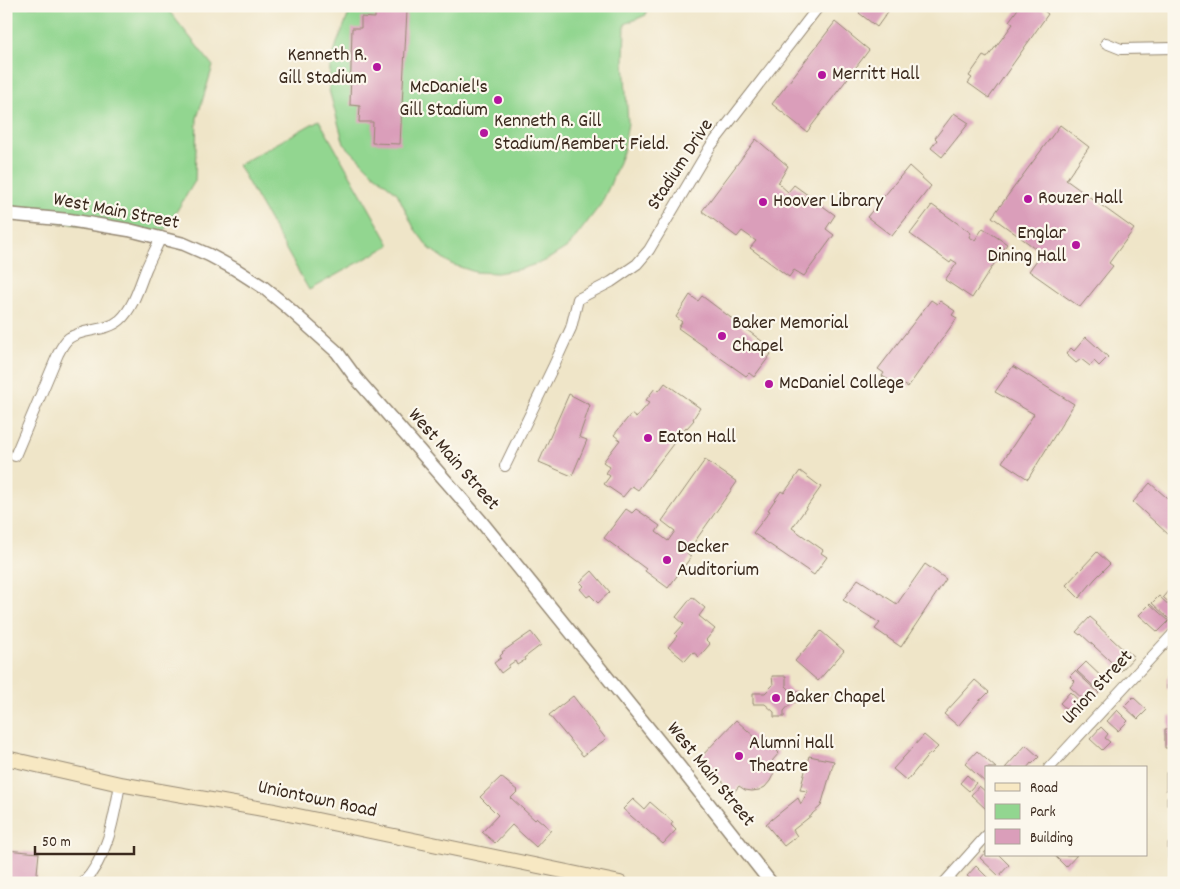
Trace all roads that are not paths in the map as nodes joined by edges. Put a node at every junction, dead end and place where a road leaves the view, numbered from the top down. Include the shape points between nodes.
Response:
1 (819, 6) edge
2 (1106, 42) dead end
3 (1174, 48) edge
4 (6, 214) edge
5 (161, 237) junction
6 (15, 456) dead end
7 (505, 466) dead end
8 (1174, 633) edge
9 (6, 758) edge
10 (1051, 766) edge
11 (120, 784) junction
12 (985, 837) edge
13 (83, 883) edge
14 (620, 883) edge
15 (771, 883) edge
16 (944, 883) edge

1 - 7 street, Stadium Drive via 710,147 649,250 637,264 578,300 571,328
2 - 3 street via 1121,49
4 - 5 street, West Main Street via 69,220
5 - 6 street via 132,302 119,321 64,343
5 - 15 street, West Main Street via 210,254 236,269 286,306 337,352 480,520
8 - 10 street, Union Street
9 - 11 main road, Uniontown Road
11 - 13 street via 111,829 98,862
11 - 14 main road, Uniontown Road via 274,811
12 - 16 street

